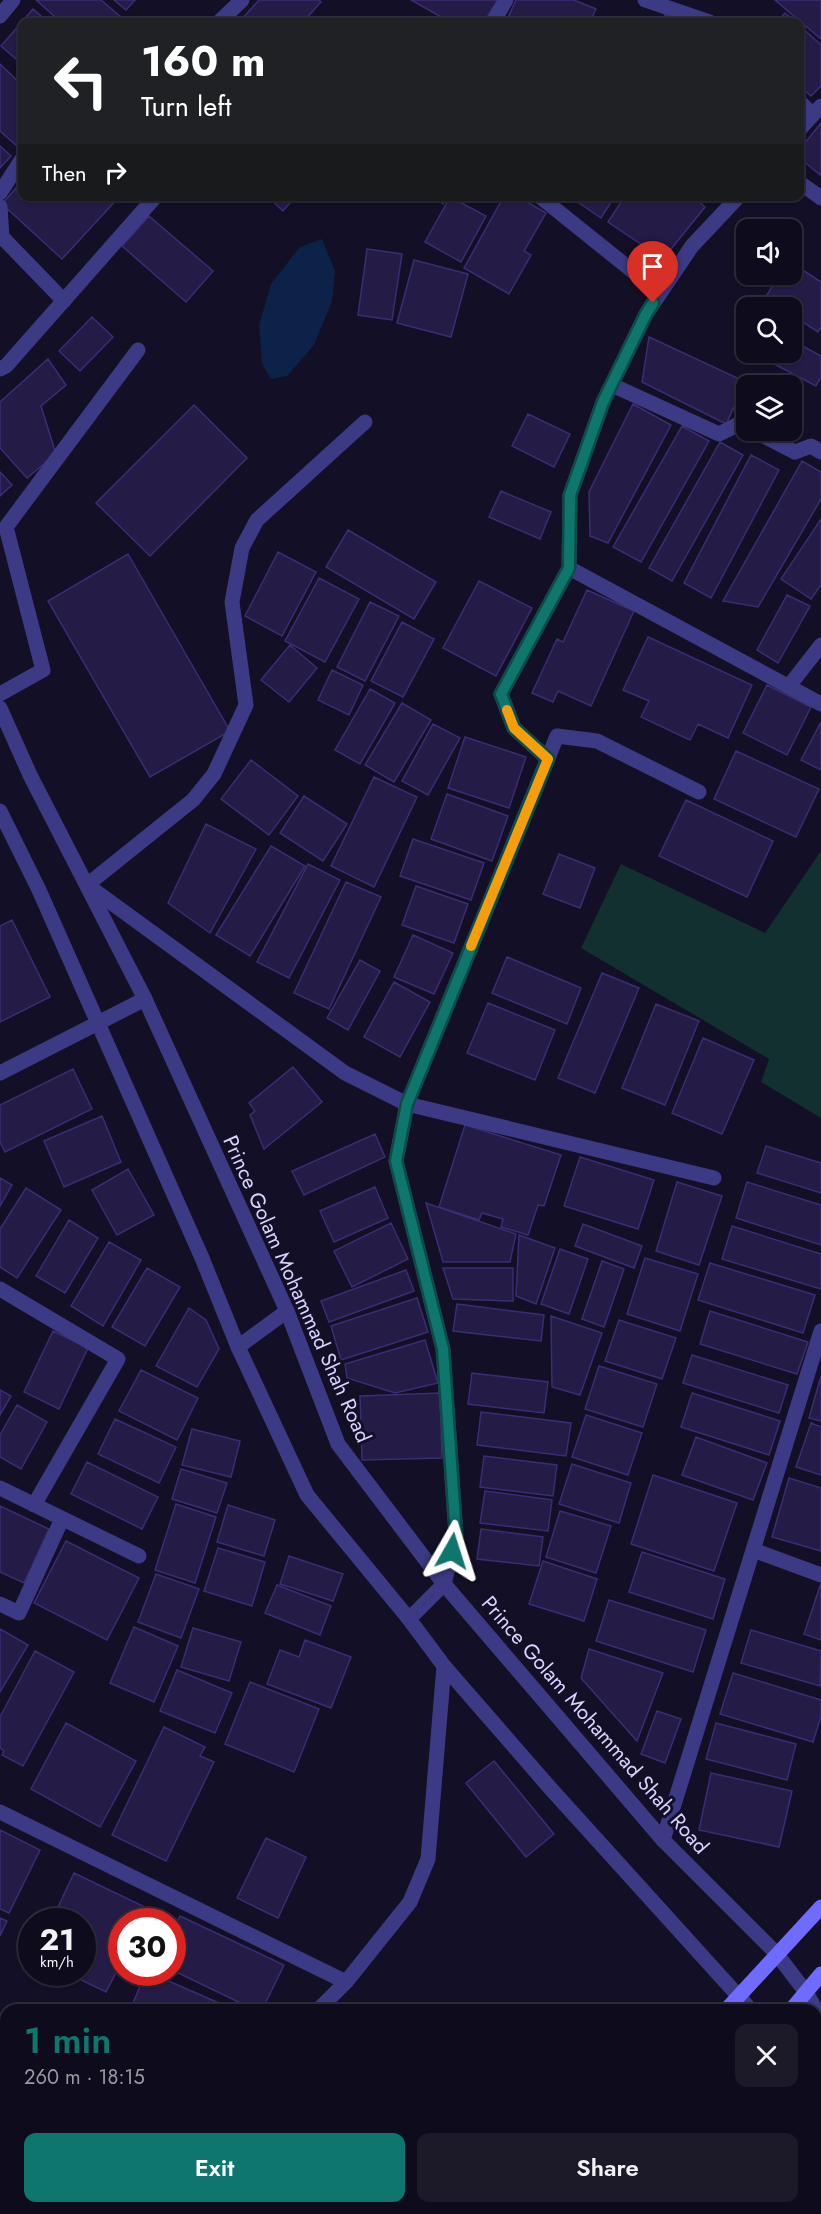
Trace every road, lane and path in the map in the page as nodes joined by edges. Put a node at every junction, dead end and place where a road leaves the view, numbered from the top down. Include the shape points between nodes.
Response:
1 (13, 0) edge
2 (242, 0) edge
3 (506, 0) edge
4 (645, 0) edge
5 (0, 16) edge
6 (223, 18) edge
7 (495, 18) edge
8 (698, 18) edge
9 (817, 110) edge
10 (804, 125) edge
11 (18, 165) edge
12 (804, 186) edge
13 (0, 193) edge
14 (821, 198) edge
15 (152, 201) edge
16 (545, 201) edge
17 (734, 201) edge
18 (0, 207) edge
19 (660, 293) junction
20 (64, 301) junction
21 (138, 350) dead end
22 (0, 369) edge
23 (612, 385) junction
24 (365, 422) dead end
25 (736, 425) edge
26 (774, 441) edge
27 (821, 452) edge
28 (569, 568) junction
29 (821, 645) edge
30 (789, 686) junction
31 (0, 694) edge
32 (821, 704) edge
33 (0, 708) edge
34 (548, 759) junction
35 (699, 792) dead end
36 (0, 811) edge
37 (87, 885) junction
38 (145, 999) junction
39 (97, 1023) junction
40 (0, 1074) edge
41 (407, 1104) junction
42 (714, 1178) dead end
43 (0, 1289) edge
44 (287, 1311) junction
45 (821, 1331) edge
46 (238, 1347) junction
47 (0, 1488) edge
48 (34, 1505) junction
49 (62, 1519) junction
50 (753, 1550) junction
51 (139, 1556) dead end
52 (821, 1575) edge
53 (444, 1584) junction
54 (0, 1604) edge
55 (409, 1619) junction
56 (444, 1666) junction
57 (0, 1812) edge
58 (663, 1840) junction
59 (821, 1907) edge
60 (776, 1953) junction
61 (821, 1974) edge
62 (346, 1982) junction
63 (805, 1991) junction
64 (739, 1996) junction
65 (324, 2004) edge
66 (732, 2004) edge
67 (746, 2004) edge
68 (795, 2004) edge
69 (813, 2004) edge

1 - 5 street
2 - 6 street
3 - 7 street
4 - 8 street
9 - 10 street
11 - 13 street
12 - 14 street
15 - 20 street
16 - 19 street
17 - 19 street via 692,246
18 - 20 street via 2,237
19 - 23 street
20 - 22 street
21 - 31 street via 6,527 43,670
23 - 25 street via 718,434
23 - 28 street via 570,495
24 - 37 street via 257,520 242,548 232,602 246,705 214,774 193,800
26 - 27 street via 795,452 811,446
28 - 30 street
28 - 34 street via 501,694 514,728
29 - 30 street
30 - 32 street
33 - 37 street, Prince Golam Mohammad Shah Road
34 - 35 street via 558,736 597,741
34 - 41 street
36 - 39 street
37 - 38 street, Prince Golam Mohammad Shah Road
37 - 41 street via 345,1073
38 - 39 street
38 - 44 street, Prince Golam Mohammad Shah Road
39 - 40 street
39 - 46 street
41 - 42 street
41 - 53 street via 396,1161 443,1349 456,1535
43 - 48 street via 118,1359
44 - 46 street
44 - 53 street, Prince Golam Mohammad Shah Road via 338,1444
45 - 50 street
46 - 55 street via 307,1496
47 - 48 street
48 - 49 street
49 - 51 street
49 - 54 street via 19,1613
50 - 52 street
50 - 58 street
53 - 55 street
53 - 58 street, Prince Golam Mohammad Shah Road
55 - 56 street
56 - 62 street via 428,1859 410,1902
56 - 64 street
57 - 62 street
58 - 60 street, Prince Golam Mohammad Shah Road
59 - 60 main road
60 - 63 street, Prince Golam Mohammad Shah Road
60 - 64 main road
61 - 63 main road
62 - 65 street
63 - 68 main road
63 - 69 street, Prince Golam Mohammad Shah Road
64 - 66 main road
64 - 67 street

